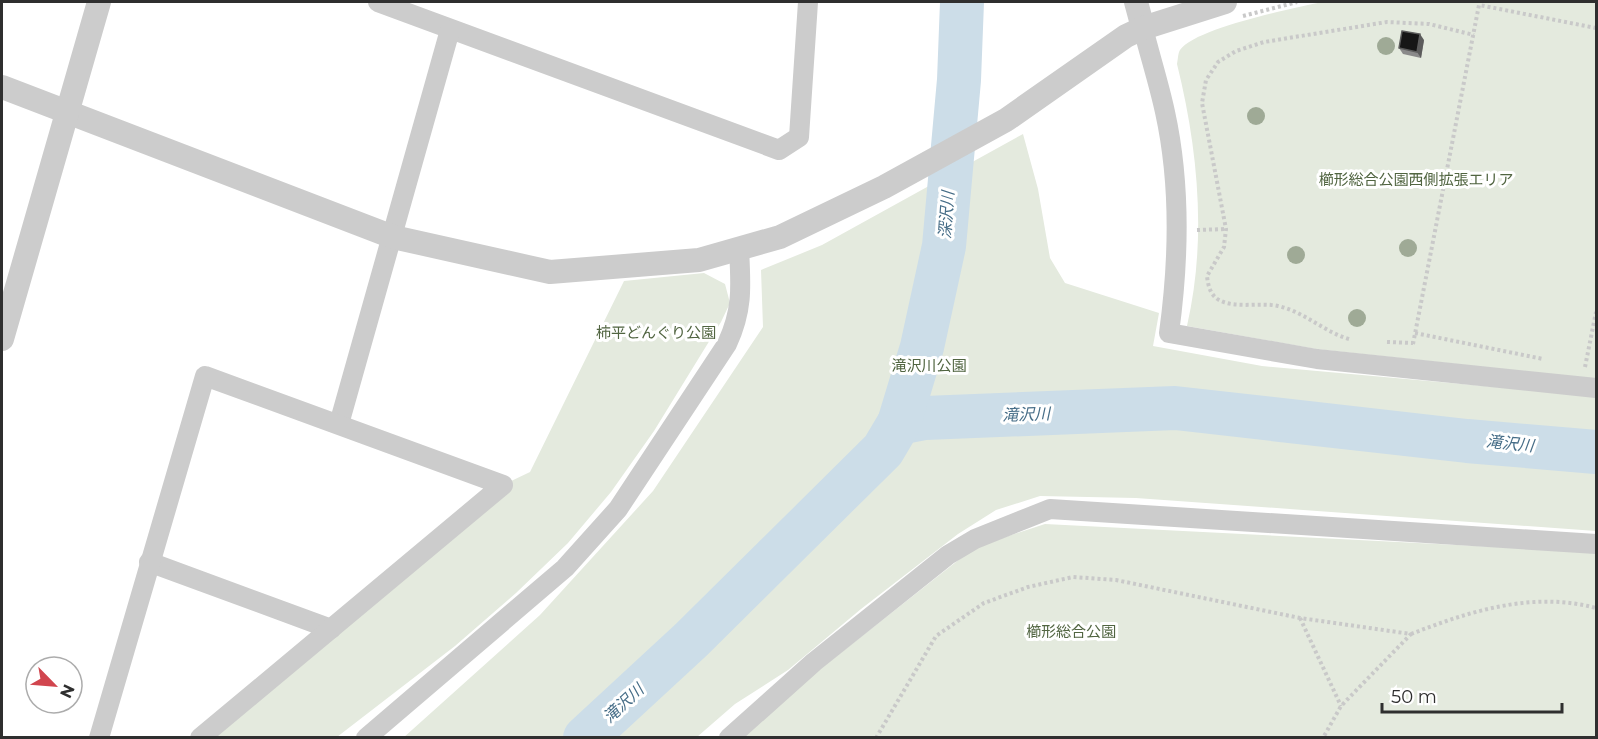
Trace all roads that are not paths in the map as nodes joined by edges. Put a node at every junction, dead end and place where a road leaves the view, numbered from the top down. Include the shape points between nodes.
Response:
1 (99, 2) edge
2 (378, 2) edge
3 (808, 2) edge
4 (1136, 2) edge
5 (1231, 10) edge
6 (1143, 28) junction
7 (450, 30) junction
8 (2, 87) edge
9 (66, 111) junction
10 (393, 237) junction
11 (739, 249) junction
12 (2, 339) edge
13 (1596, 388) edge
14 (339, 424) junction
15 (1596, 544) edge
16 (149, 562) junction
17 (331, 629) junction
18 (99, 738) edge
19 (200, 738) edge
20 (366, 738) edge
21 (729, 738) edge

1 - 9 street
2 - 7 street
3 - 7 street via 800,137 779,150
4 - 6 street
5 - 6 street
6 - 11 street via 1023,109 884,187 780,237
6 - 13 street via 1172,151 1178,227 1169,333 1317,359
7 - 10 street
8 - 9 street
9 - 10 street
9 - 12 street
10 - 11 street via 550,272 699,260
10 - 14 street
11 - 20 street via 742,289 738,320 727,344 618,509 565,568
14 - 16 street via 205,376
14 - 17 street via 503,485
15 - 21 street via 1050,509 975,539 948,555 814,662
16 - 17 street
16 - 18 street
17 - 19 street

